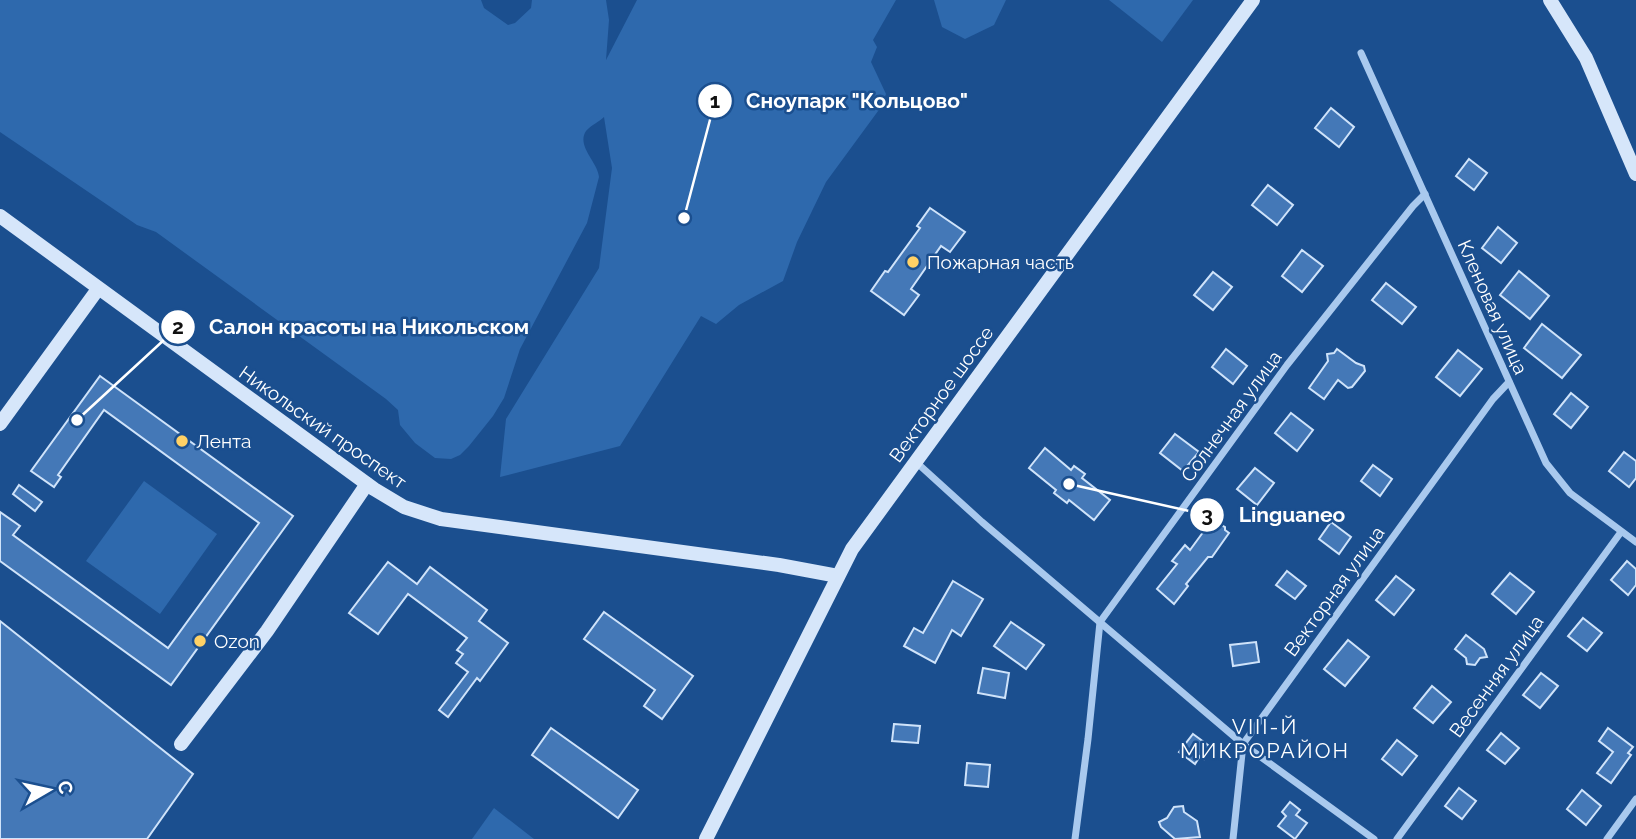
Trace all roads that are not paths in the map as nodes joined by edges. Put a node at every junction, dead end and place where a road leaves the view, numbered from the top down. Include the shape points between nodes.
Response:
1 (1253, 0) edge
2 (1550, 0) edge
3 (1361, 53) dead end
4 (1636, 174) edge
5 (1425, 194) junction
6 (0, 216) edge
7 (98, 289) junction
8 (1509, 382) junction
9 (0, 424) edge
10 (916, 461) junction
11 (366, 484) junction
12 (1621, 532) junction
13 (1636, 542) edge
14 (838, 576) junction
15 (1100, 622) junction
16 (181, 744) dead end
17 (1244, 744) junction
18 (1636, 799) edge
19 (706, 839) edge
20 (1075, 839) edge
21 (1233, 839) edge
22 (1374, 839) edge
23 (1396, 839) edge
24 (1607, 839) edge

1 - 10 main road, Векторное шоссе
2 - 4 main road via 1586,58
3 - 5 street, Кленовая улица
5 - 8 street, Кленовая улица
5 - 15 street, Солнечная улица via 1287,365
6 - 7 main road, Никольский проспект
7 - 9 main road
7 - 11 main road, Никольский проспект
8 - 12 street, Кленовая улица via 1546,463 1562,485
8 - 17 street, Векторная улица
10 - 14 main road, Векторное шоссе via 852,549
10 - 15 street
11 - 14 main road, Никольский проспект via 404,508 441,519
11 - 16 main road via 267,631
12 - 13 street, Кленовая улица
12 - 23 street, Весенняя улица
14 - 19 main road, Векторное шоссе
15 - 17 street
15 - 20 street
17 - 21 street, Векторная улица
17 - 22 street
18 - 24 street

